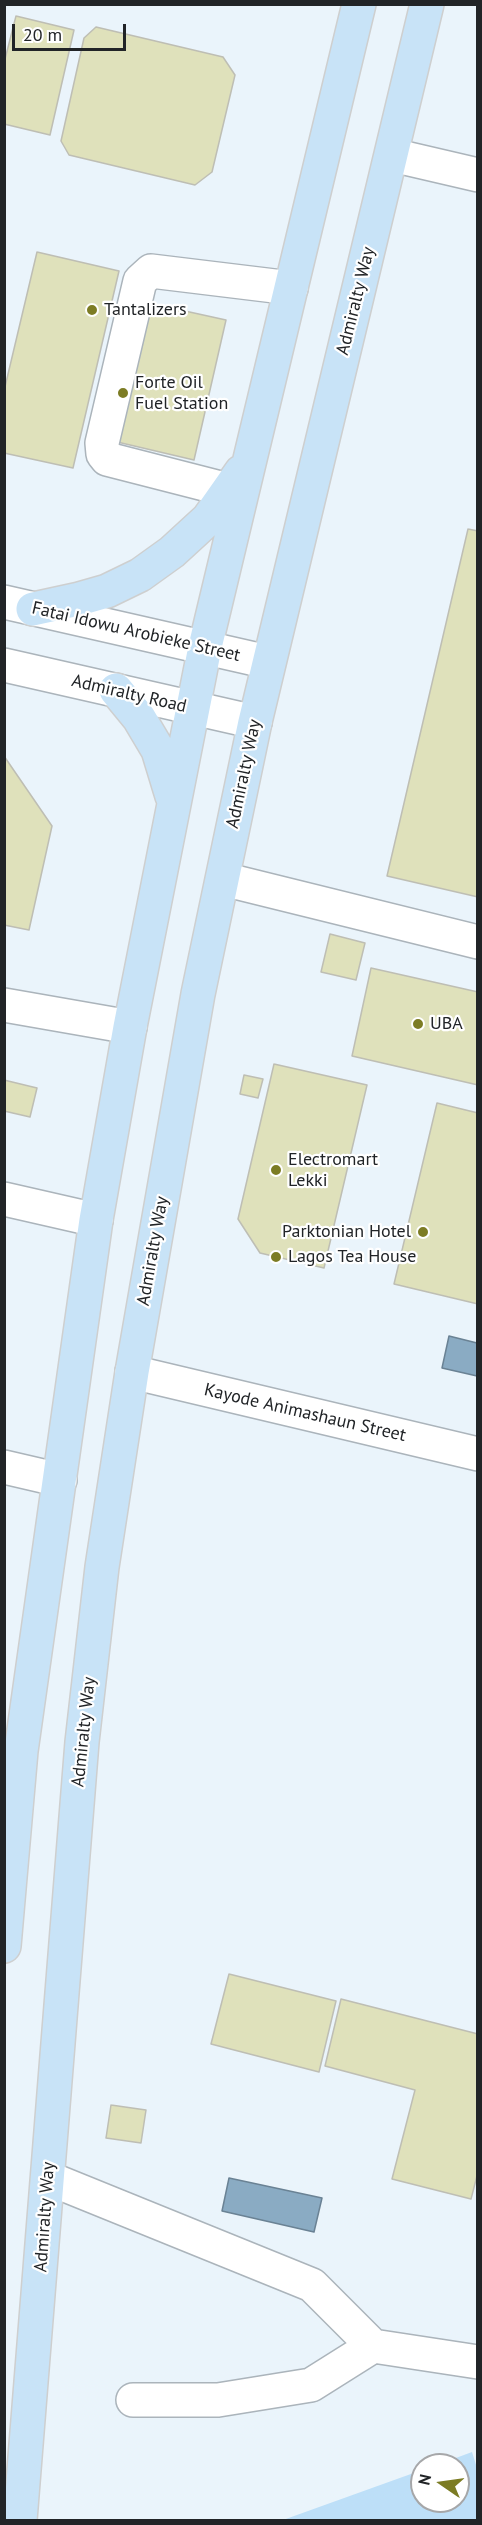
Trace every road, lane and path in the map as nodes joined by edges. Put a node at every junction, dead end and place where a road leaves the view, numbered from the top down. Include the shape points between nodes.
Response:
1 (359, 4) edge
2 (428, 4) edge
3 (392, 155) junction
4 (477, 174) edge
5 (291, 288) junction
6 (250, 458) junction
7 (228, 490) junction
8 (19, 605) edge
9 (205, 647) junction
10 (268, 662) junction
11 (4, 665) edge
12 (116, 690) junction
13 (192, 709) junction
14 (255, 722) junction
15 (174, 802) junction
16 (223, 879) junction
17 (477, 942) edge
18 (4, 1005) edge
19 (130, 1027) junction
20 (4, 1198) edge
21 (96, 1220) junction
22 (132, 1372) junction
23 (477, 1454) edge
24 (4, 1467) edge
25 (60, 1480) junction
26 (13, 1750) edge
27 (4, 1947) edge
28 (48, 2178) junction
29 (373, 2346) junction
30 (477, 2362) edge
31 (133, 2400) dead end
32 (20, 2520) edge

1 - 5 main road
2 - 3 main road, Admiralty Way
3 - 4 street
3 - 10 main road, Admiralty Way
5 - 6 main road
5 - 7 street via 151,271 140,281 102,443 103,454 107,459
6 - 7 main road
6 - 9 main road
7 - 8 main road via 208,519 140,575 80,599
8 - 9 street, Fatai Idowu Arobieke Street
9 - 10 street, Fatai Idowu Arobieke Street
9 - 13 main road
10 - 14 main road, Admiralty Way
11 - 12 street, Admiralty Road
12 - 13 street, Admiralty Road
12 - 15 main road via 158,750
13 - 14 street, Admiralty Road
13 - 15 main road
14 - 16 main road, Admiralty Way
15 - 19 main road
16 - 17 street
16 - 22 main road, Admiralty Way via 198,994
18 - 19 street
19 - 21 main road
20 - 21 street
21 - 25 main road
22 - 23 street, Kayode Animashaun Street
22 - 28 main road, Admiralty Way via 102,1567 82,1742
24 - 25 street
25 - 26 main road
26 - 27 main road
28 - 29 street via 312,2285
28 - 32 main road, Admiralty Way
29 - 30 street
29 - 31 street via 311,2385 218,2400

